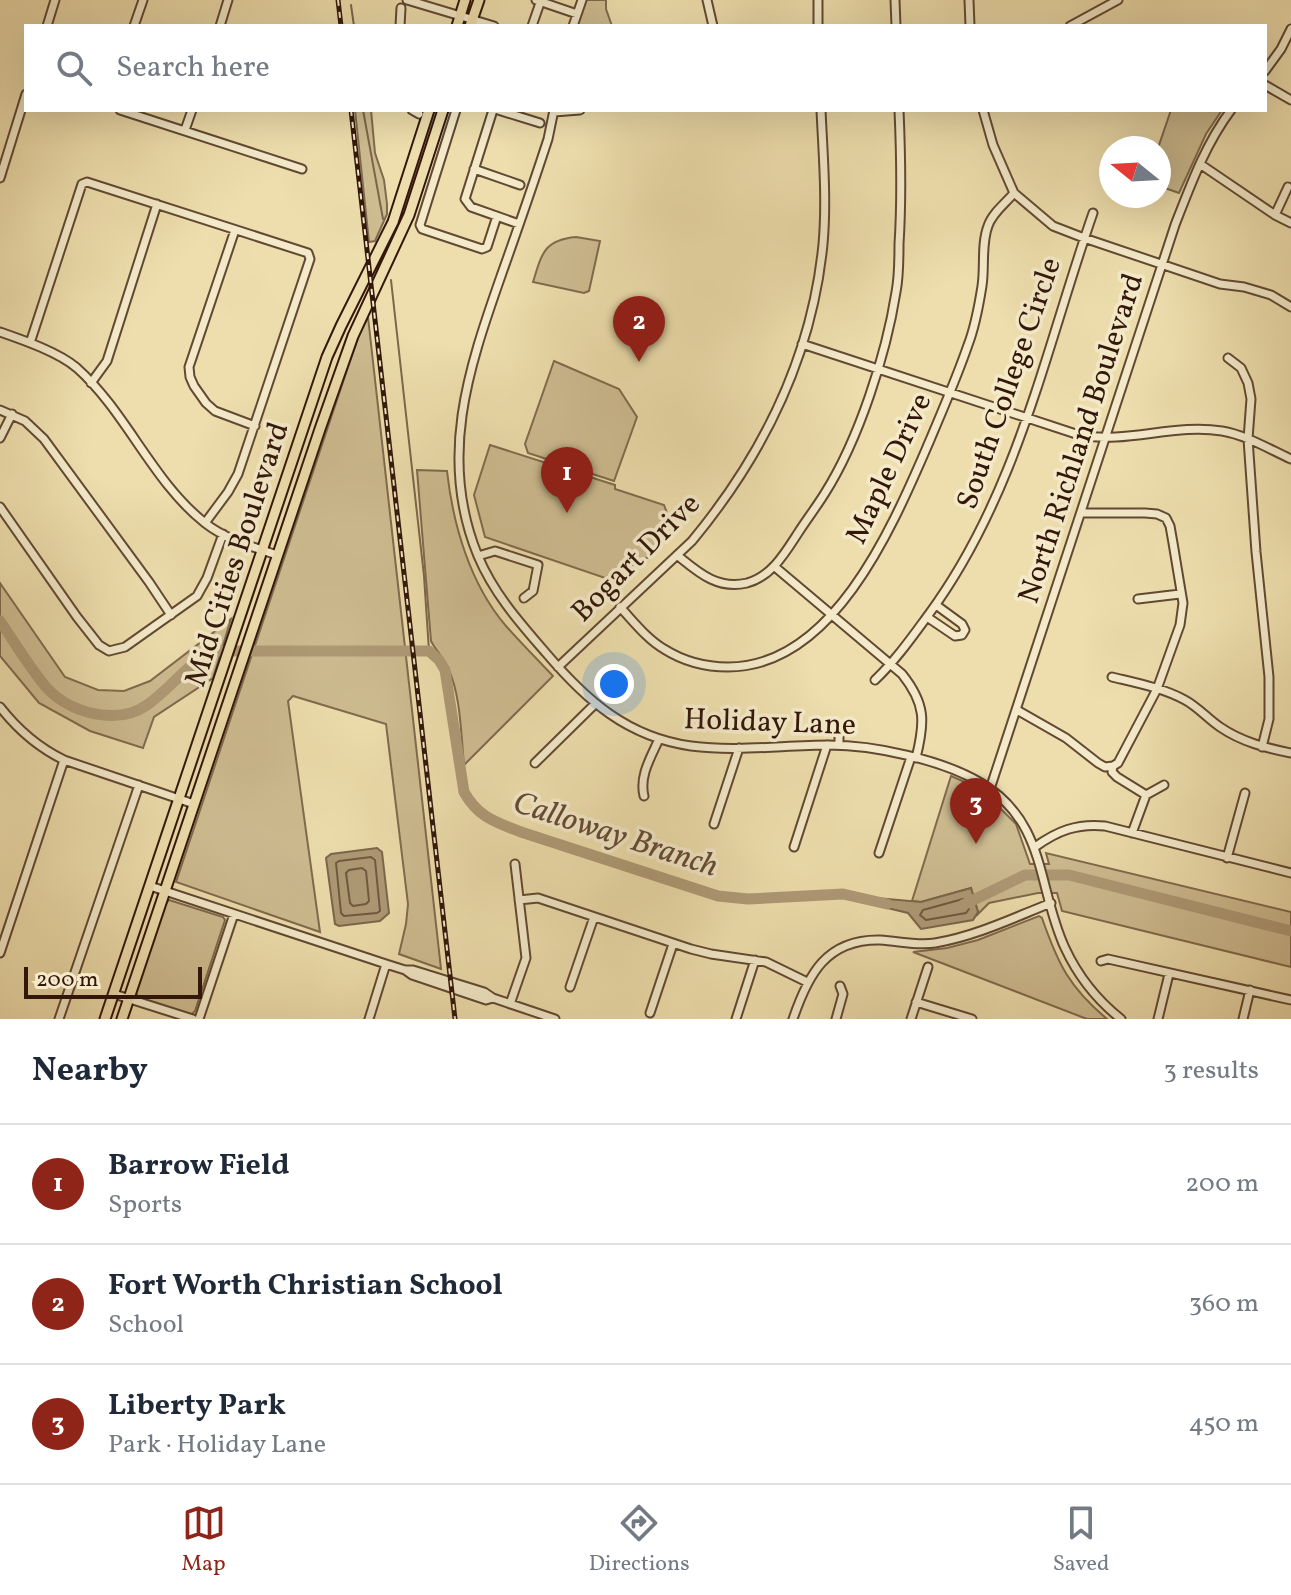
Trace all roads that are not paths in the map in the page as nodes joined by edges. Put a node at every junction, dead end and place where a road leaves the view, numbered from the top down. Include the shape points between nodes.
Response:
1 (55, 0) edge
2 (143, 0) edge
3 (228, 0) edge
4 (407, 0) edge
5 (465, 0) edge
6 (479, 0) edge
7 (539, 0) edge
8 (582, 0) edge
9 (707, 0) edge
10 (818, 0) edge
11 (895, 0) edge
12 (969, 0) edge
13 (1118, 0) edge
14 (401, 8) dead end
15 (577, 14) junction
16 (460, 15) junction
17 (472, 22) edge
18 (48, 24) edge
19 (135, 24) edge
20 (221, 24) edge
21 (400, 24) edge
22 (458, 24) edge
23 (533, 24) edge
24 (574, 24) edge
25 (713, 24) edge
26 (818, 24) edge
27 (896, 24) edge
28 (970, 24) edge
29 (1074, 24) edge
30 (1291, 29) edge
31 (1267, 68) edge
32 (1267, 86) edge
33 (24, 100) edge
34 (1291, 100) edge
35 (126, 112) edge
36 (191, 112) edge
37 (420, 112) edge
38 (442, 112) edge
39 (455, 112) edge
40 (495, 112) edge
41 (503, 112) edge
42 (554, 112) edge
43 (821, 112) edge
44 (899, 112) edge
45 (984, 112) edge
46 (1229, 112) edge
47 (540, 123) dead end
48 (185, 130) junction
49 (1200, 164) junction
50 (302, 169) dead end
51 (474, 169) junction
52 (0, 178) edge
53 (520, 185) dead end
54 (1288, 187) dead end
55 (1014, 193) junction
56 (157, 204) junction
57 (1093, 213) dead end
58 (1275, 215) junction
59 (497, 216) junction
60 (1291, 223) edge
61 (519, 224) junction
62 (235, 230) junction
63 (1084, 238) junction
64 (1163, 265) junction
65 (1291, 307) edge
66 (0, 332) edge
67 (30, 343) junction
68 (802, 344) junction
69 (1228, 358) dead end
70 (877, 368) junction
71 (91, 383) junction
72 (950, 393) junction
73 (0, 410) edge
74 (12, 414) junction
75 (1027, 417) junction
76 (255, 426) junction
77 (0, 438) edge
78 (1106, 438) junction
79 (1248, 439) junction
80 (1291, 459) edge
81 (0, 507) edge
82 (1081, 513) junction
83 (205, 523) junction
84 (223, 534) junction
85 (263, 550) junction
86 (277, 555) junction
87 (677, 555) junction
88 (478, 556) junction
89 (775, 567) junction
90 (1180, 594) junction
91 (524, 598) dead end
92 (1138, 599) dead end
93 (936, 605) junction
94 (620, 607) junction
95 (831, 614) junction
96 (171, 615) junction
97 (927, 617) junction
98 (891, 664) junction
99 (558, 667) junction
100 (1112, 677) dead end
101 (875, 680) dead end
102 (1157, 689) junction
103 (595, 704) junction
104 (0, 707) edge
105 (1017, 710) junction
106 (839, 726) dead end
107 (659, 739) junction
108 (827, 745) junction
109 (839, 745) junction
110 (1262, 747) junction
111 (739, 748) junction
112 (1291, 753) edge
113 (914, 757) junction
114 (64, 760) junction
115 (535, 763) dead end
116 (1113, 766) junction
117 (139, 785) junction
118 (1164, 785) dead end
119 (990, 789) junction
120 (1245, 793) dead end
121 (1146, 795) junction
122 (644, 796) dead end
123 (179, 799) junction
124 (194, 804) junction
125 (714, 824) dead end
126 (1132, 833) junction
127 (794, 847) dead end
128 (1035, 847) junction
129 (879, 853) dead end
130 (1227, 858) junction
131 (515, 864) dead end
132 (1291, 873) edge
133 (150, 886) junction
134 (164, 891) junction
135 (1050, 898) junction
136 (519, 900) junction
137 (234, 914) junction
138 (594, 917) junction
139 (673, 944) junction
140 (0, 953) edge
141 (755, 960) junction
142 (1101, 961) dead end
143 (386, 964) junction
144 (928, 967) dead end
145 (1169, 974) junction
146 (807, 982) junction
147 (840, 986) dead end
148 (570, 987) dead end
149 (1250, 990) junction
150 (114, 994) junction
151 (129, 999) junction
152 (1291, 1000) edge
153 (916, 1002) junction
154 (510, 1004) junction
155 (650, 1013) dead end
156 (59, 1019) edge
157 (105, 1019) edge
158 (122, 1019) edge
159 (193, 1019) edge
160 (200, 1019) edge
161 (369, 1019) edge
162 (555, 1019) edge
163 (736, 1019) edge
164 (793, 1019) edge
165 (836, 1019) edge
166 (911, 1019) edge
167 (972, 1019) edge
168 (1121, 1019) edge
169 (1158, 1019) edge
170 (1243, 1019) edge

1 - 18 street
2 - 19 street
3 - 20 street
4 - 16 street
5 - 16 main road
6 - 17 main road
7 - 15 street
7 - 23 street
8 - 15 street
9 - 25 street
10 - 26 street
11 - 27 street
12 - 28 street
13 - 29 street
14 - 21 street
15 - 24 street
16 - 17 street
16 - 22 main road
30 - 31 street
32 - 34 street
33 - 52 street
35 - 48 street
36 - 48 street
37 - 85 main road, Mid Cities Boulevard via 393,222 327,357
38 - 86 main road, Mid Cities Boulevard via 409,215 353,336
39 - 59 street via 420,225 482,249
40 - 51 street
41 - 47 street
42 - 61 street, Holiday Lane
43 - 68 street, Bogart Drive via 823,242
44 - 70 street via 897,283
45 - 55 street
46 - 49 street, North Richland Boulevard
48 - 50 street
49 - 58 street
49 - 64 street, North Richland Boulevard
51 - 53 street
51 - 59 street via 467,203
54 - 58 street
55 - 63 street via 1053,226
55 - 72 street, Maple Drive via 988,226 979,300
56 - 62 street
56 - 67 street via 82,184
56 - 71 street via 107,361
57 - 63 street, South College Circle
58 - 60 street
59 - 61 street
61 - 88 street, Holiday Lane via 483,328 461,415 460,493
62 - 76 street via 190,377 215,411
62 - 76 street via 310,257
63 - 64 street
63 - 75 street, South College Circle
64 - 65 street via 1271,295
64 - 78 street, North Richland Boulevard
66 - 67 street
67 - 71 street via 75,366
68 - 70 street
68 - 87 street, Bogart Drive via 759,448 724,501
69 - 79 street via 1248,383
70 - 72 street
70 - 89 street via 856,431 827,490
71 - 83 street via 176,495
72 - 75 street
72 - 95 street, Maple Drive via 888,532
73 - 74 street
74 - 77 street
74 - 96 street via 44,439
75 - 78 street via 1079,435
75 - 93 street, South College Circle via 986,522
76 - 83 street via 238,474
78 - 79 street via 1211,430
78 - 82 street, North Richland Boulevard
79 - 80 street
79 - 110 street via 1269,677 1269,719
81 - 96 street via 99,645 109,651 125,647
82 - 90 street via 1166,518
82 - 105 street, North Richland Boulevard
83 - 84 street
84 - 85 street
84 - 96 street via 197,596
85 - 86 street
85 - 123 main road, Mid Cities Boulevard
86 - 124 main road, Mid Cities Boulevard
87 - 89 street via 705,578 724,583 748,583
87 - 94 street, Bogart Drive
88 - 91 street via 495,551 538,565 533,591
88 - 99 street, Holiday Lane via 506,605
89 - 95 street
90 - 92 street
90 - 102 street via 1180,625
93 - 97 street, South College Circle
93 - 97 street via 962,624 962,635 955,636
94 - 95 street, Maple Drive via 664,649 720,667 753,665 783,654
94 - 99 street, Bogart Drive
95 - 98 street
97 - 98 street, South College Circle
98 - 101 street, South College Circle
98 - 113 street via 918,698 923,726
99 - 103 street, Holiday Lane
100 - 102 street
102 - 110 street
102 - 116 street
103 - 107 street, Holiday Lane
103 - 115 street
104 - 114 street via 33,742
105 - 116 street via 1098,763
105 - 119 street, North Richland Boulevard
106 - 109 street
107 - 111 street, Holiday Lane
107 - 122 street via 644,774
108 - 109 street, Holiday Lane
108 - 111 street, Holiday Lane
108 - 127 street
109 - 113 street, Holiday Lane
110 - 112 street
111 - 125 street
113 - 119 street, Holiday Lane
113 - 129 street
114 - 117 street
114 - 140 street
116 - 121 street via 1117,777
117 - 123 street
117 - 156 street
118 - 121 street
119 - 128 street, Holiday Lane via 1015,813
120 - 130 street
121 - 126 street
123 - 124 street
123 - 133 main road, Mid Cities Boulevard
124 - 134 main road, Mid Cities Boulevard
126 - 128 street via 1091,825 1068,828
126 - 130 street
128 - 135 street, Holiday Lane
130 - 132 street
131 - 136 street
133 - 134 street
133 - 150 main road, Mid Cities Boulevard
134 - 137 street
134 - 151 main road, Mid Cities Boulevard
135 - 146 street via 954,939 849,945 818,966
135 - 168 street, Holiday Lane via 1076,970
136 - 138 street via 538,898
136 - 154 street via 526,958
137 - 143 street
137 - 160 street
138 - 139 street
138 - 148 street
139 - 141 street
139 - 155 street
141 - 146 street
141 - 163 street
142 - 145 street
143 - 154 street
143 - 161 street
144 - 153 street
145 - 149 street
145 - 169 street
146 - 164 street
147 - 165 street
149 - 152 street
149 - 170 street
150 - 151 street
150 - 157 main road, Mid Cities Boulevard
151 - 158 main road, Mid Cities Boulevard
151 - 159 street
153 - 166 street
153 - 167 street
154 - 162 street

